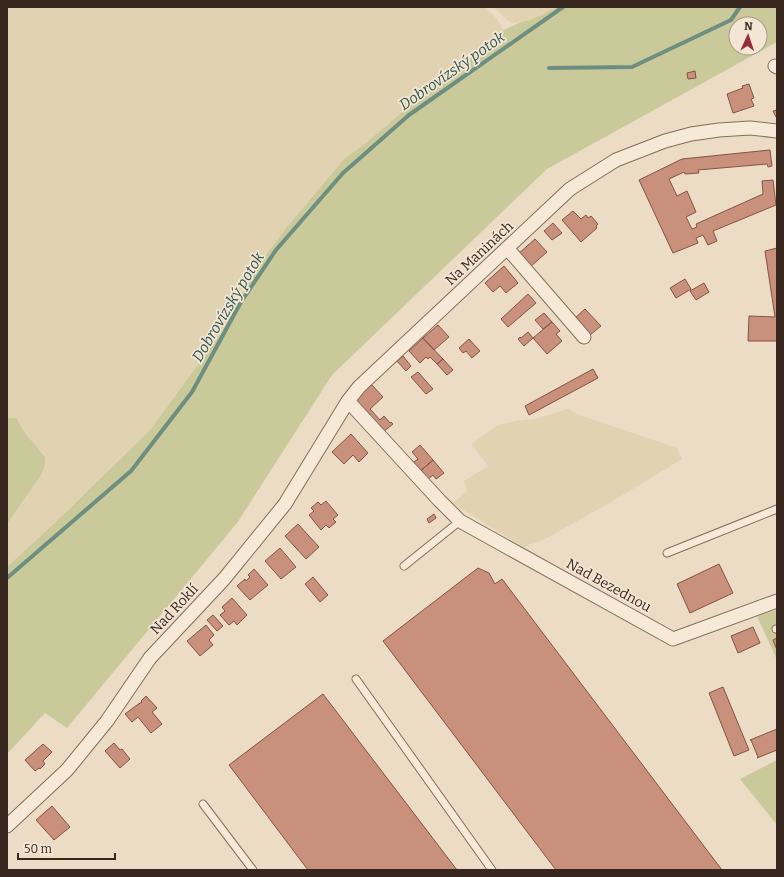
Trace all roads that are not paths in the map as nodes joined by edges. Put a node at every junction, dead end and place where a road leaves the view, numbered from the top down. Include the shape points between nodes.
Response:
1 (777, 130) edge
2 (507, 248) junction
3 (584, 337) dead end
4 (348, 401) junction
5 (777, 509) edge
6 (460, 521) junction
7 (667, 553) dead end
8 (404, 566) dead end
9 (777, 602) edge
10 (356, 679) dead end
11 (203, 804) dead end
12 (7, 826) edge
13 (253, 870) edge
14 (492, 870) edge

1 - 2 street, Na Maninách via 750,128 691,134 665,140 616,160 570,189
2 - 3 street
2 - 4 street, Na Maninách via 359,387
4 - 6 street, Nad Bezednou
4 - 12 street, Nad Roklí via 285,504 224,579 150,658 107,720 67,770
5 - 7 lane
6 - 8 lane
6 - 9 street, Nad Bezednou via 673,639
10 - 14 lane
11 - 13 lane

